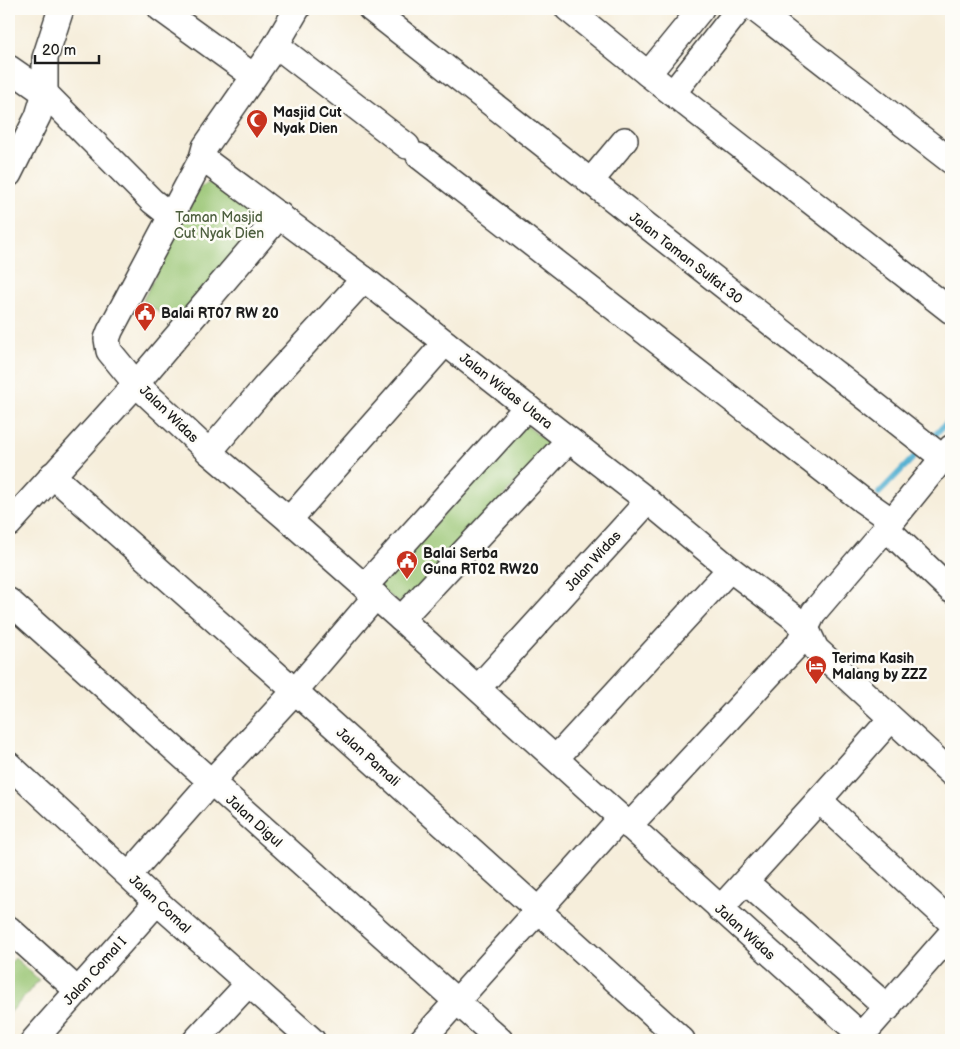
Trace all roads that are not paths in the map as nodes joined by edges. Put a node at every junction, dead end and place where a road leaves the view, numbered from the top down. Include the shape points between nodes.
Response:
1 (61, 9) edge
2 (161, 9) edge
3 (297, 9) edge
4 (371, 9) edge
5 (568, 9) edge
6 (701, 9) edge
7 (739, 9) edge
8 (756, 9) edge
9 (276, 46) junction
10 (9, 68) edge
11 (648, 74) junction
12 (252, 75) dead end
13 (45, 93) junction
14 (673, 93) junction
15 (625, 140) dead end
16 (202, 158) junction
17 (951, 161) edge
18 (9, 174) edge
19 (590, 182) junction
20 (280, 215) junction
21 (171, 216) junction
22 (364, 278) junction
23 (951, 311) edge
24 (445, 343) junction
25 (136, 384) junction
26 (527, 408) junction
27 (568, 440) junction
28 (209, 452) junction
29 (947, 453) edge
30 (52, 475) junction
31 (648, 501) junction
32 (289, 520) junction
33 (9, 524) edge
34 (889, 525) junction
35 (730, 568) junction
36 (951, 590) edge
37 (370, 591) junction
38 (9, 601) edge
39 (402, 619) junction
40 (807, 630) junction
41 (478, 688) junction
42 (295, 691) junction
43 (891, 719) junction
44 (556, 758) junction
45 (9, 765) edge
46 (951, 773) edge
47 (211, 782) junction
48 (819, 800) junction
49 (625, 822) junction
50 (129, 875) junction
51 (746, 882) junction
52 (157, 902) junction
53 (720, 909) junction
54 (538, 910) junction
55 (951, 922) edge
56 (10, 933) edge
57 (951, 934) edge
58 (248, 984) junction
59 (77, 990) junction
60 (457, 1002) junction
61 (888, 1008) junction
62 (860, 1038) edge
63 (34, 1040) edge
64 (196, 1040) edge
65 (312, 1040) edge
66 (422, 1040) edge
67 (500, 1040) edge
68 (682, 1040) edge

1 - 13 street via 45,58
2 - 12 street
3 - 9 street
4 - 19 street, Jalan Taman Sulfat 30
5 - 11 street
6 - 11 street
7 - 14 street
8 - 17 street
9 - 16 street via 205,147
9 - 34 street
10 - 13 street
11 - 14 street
13 - 18 street via 38,116
13 - 21 street via 152,201
14 - 23 street
15 - 19 street
16 - 20 street, Jalan Widas Utara
16 - 21 street
19 - 29 street, Jalan Taman Sulfat 30
20 - 22 street, Jalan Widas Utara
20 - 25 street, Jalan Widas
21 - 25 street via 107,339 109,351
22 - 24 street, Jalan Widas Utara
22 - 28 street, Jalan Widas
24 - 26 street, Jalan Widas Utara
24 - 32 street
25 - 28 street, Jalan Widas
25 - 30 street
26 - 27 street, Jalan Widas Utara
26 - 37 street
27 - 31 street, Jalan Widas Utara
27 - 39 street
28 - 32 street, Jalan Widas
29 - 34 street
30 - 33 street
30 - 42 street, Jalan Pamali
31 - 35 street, Jalan Widas Utara
31 - 41 street, Jalan Widas
32 - 37 street, Jalan Widas
34 - 36 street
34 - 40 street via 814,612
35 - 40 street, Jalan Widas Utara
35 - 44 street
37 - 39 street, Jalan Widas
37 - 42 street
38 - 47 street, Jalan Digul
39 - 41 street, Jalan Widas
40 - 43 street, Jalan Widas Utara via 816,649
40 - 49 street via 798,644
41 - 44 street, Jalan Widas
42 - 47 street
42 - 54 street, Jalan Pamali
43 - 46 street, Jalan Widas Utara
43 - 48 street
44 - 49 street, Jalan Widas
45 - 50 street, Jalan Comal
47 - 50 street
47 - 60 street, Jalan Digul
48 - 51 street
48 - 55 street
49 - 53 street, Jalan Widas
49 - 54 street
50 - 52 street, Jalan Comal
51 - 53 street
51 - 61 street
52 - 58 street, Jalan Comal
52 - 59 street, Jalan Comal I
53 - 62 street, Jalan Widas
54 - 60 street
54 - 68 street, Jalan Pamali
56 - 59 street
57 - 61 street
58 - 64 street
58 - 65 street, Jalan Comal
59 - 63 street, Jalan Comal I
60 - 66 street
60 - 67 street, Jalan Digul
61 - 62 street

